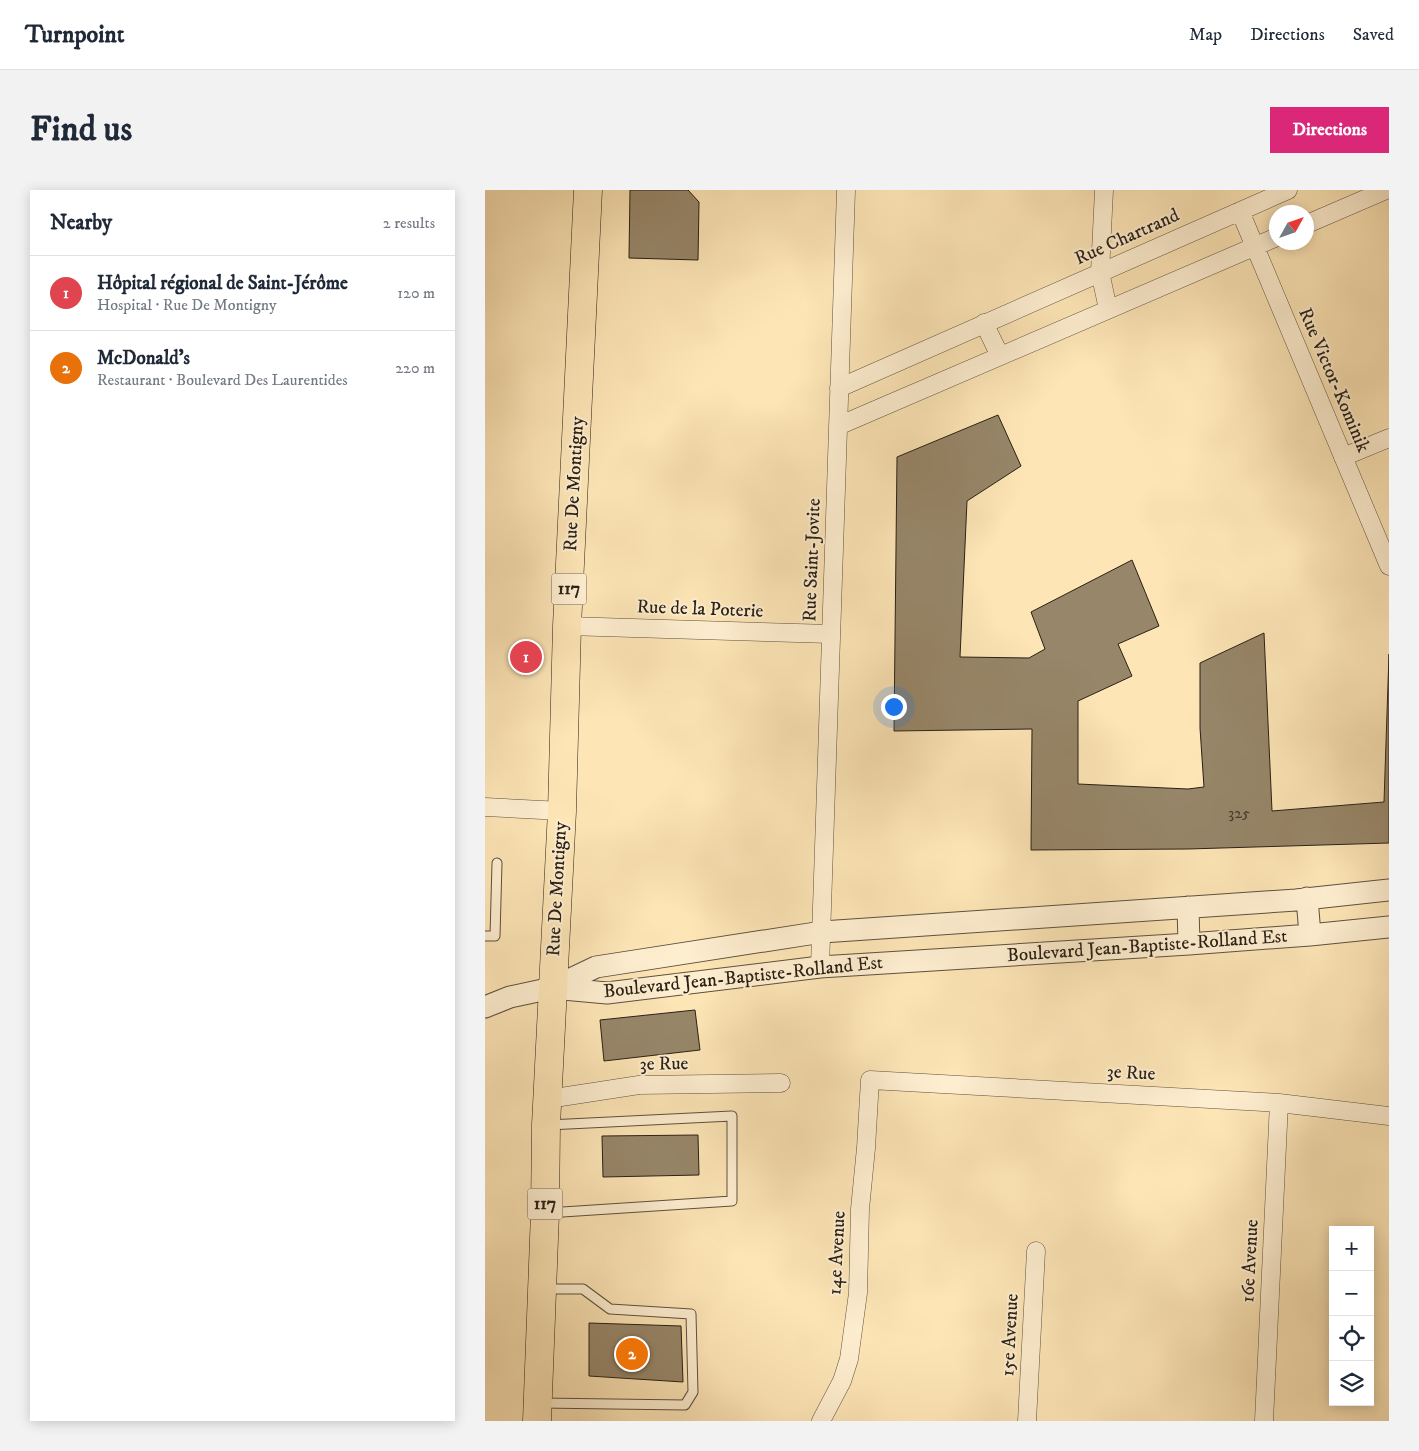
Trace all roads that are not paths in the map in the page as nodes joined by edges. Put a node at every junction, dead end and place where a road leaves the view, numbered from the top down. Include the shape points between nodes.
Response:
1 (588, 190) edge
2 (846, 190) edge
3 (1104, 190) edge
4 (1288, 190) edge
5 (1386, 190) edge
6 (1240, 211) junction
7 (1314, 221) edge
8 (1269, 240) edge
9 (1255, 246) junction
10 (1100, 272) junction
11 (1108, 309) junction
12 (984, 323) junction
13 (1000, 356) junction
14 (839, 388) junction
15 (838, 426) junction
16 (1389, 438) edge
17 (1343, 457) junction
18 (1389, 566) edge
19 (567, 626) junction
20 (831, 634) junction
21 (485, 807) edge
22 (562, 811) junction
23 (497, 863) dead end
24 (1389, 890) edge
25 (1307, 898) junction
26 (1188, 907) junction
27 (1389, 927) edge
28 (821, 932) junction
29 (1310, 935) junction
30 (485, 936) edge
31 (1189, 944) junction
32 (820, 967) junction
33 (552, 988) junction
34 (485, 1008) edge
35 (869, 1080) joint
36 (781, 1083) dead end
37 (1279, 1103) junction
38 (547, 1112) junction
39 (1389, 1116) edge
40 (545, 1213) junction
41 (1036, 1250) dead end
42 (542, 1288) junction
43 (537, 1412) edge
44 (821, 1421) edge
45 (1027, 1421) edge
46 (1264, 1421) edge

1 - 19 main road, Rue De Montigny / 117
2 - 14 street, Rue Saint-Jovite
3 - 10 street
4 - 6 street, Rue Chartrand
5 - 7 street
6 - 9 street, Rue Victor-Kominik
6 - 10 street, Rue Chartrand
8 - 9 street
9 - 11 street
9 - 17 street, Rue Victor-Kominik
10 - 11 street
10 - 12 street, Rue Chartrand
11 - 13 street
12 - 13 street
12 - 14 street, Rue Chartrand
13 - 15 street
14 - 15 street, Rue Saint-Jovite
15 - 20 street, Rue Saint-Jovite
16 - 17 street
17 - 18 street, Rue Victor-Kominik
19 - 20 street, Rue de la Poterie
19 - 22 main road, Rue De Montigny / 117
20 - 28 street, Rue Saint-Jovite
21 - 22 street
22 - 33 main road, Rue De Montigny / 117
23 - 30 lane via 495,936
24 - 25 street, Boulevard Jean-Baptiste-Rolland Est
25 - 26 street, Boulevard Jean-Baptiste-Rolland Est
25 - 29 street
26 - 28 street, Boulevard Jean-Baptiste-Rolland Est
26 - 31 street
27 - 29 street, Boulevard Jean-Baptiste-Rolland Est
28 - 32 street, Rue Saint-Jovite
28 - 33 street, Boulevard Jean-Baptiste-Rolland Est via 596,967
29 - 31 street, Boulevard Jean-Baptiste-Rolland Est
31 - 32 street, Boulevard Jean-Baptiste-Rolland Est
32 - 33 street, Boulevard Jean-Baptiste-Rolland Est via 607,993
33 - 34 street via 510,997
33 - 38 main road, 117
35 - 37 street, 3e Rue
35 - 44 street, 14e Avenue via 858,1293 849,1359 842,1381
36 - 38 street, 3e Rue via 639,1085
37 - 39 street, 3e Rue
37 - 46 street, 16e Avenue
38 - 40 main road, 117
38 - 40 lane via 732,1116 732,1201
40 - 42 main road, 117
41 - 45 street, 15e Avenue
42 - 43 main road, 117
42 - 43 lane via 583,1289 610,1309 691,1314 693,1392 685,1405

